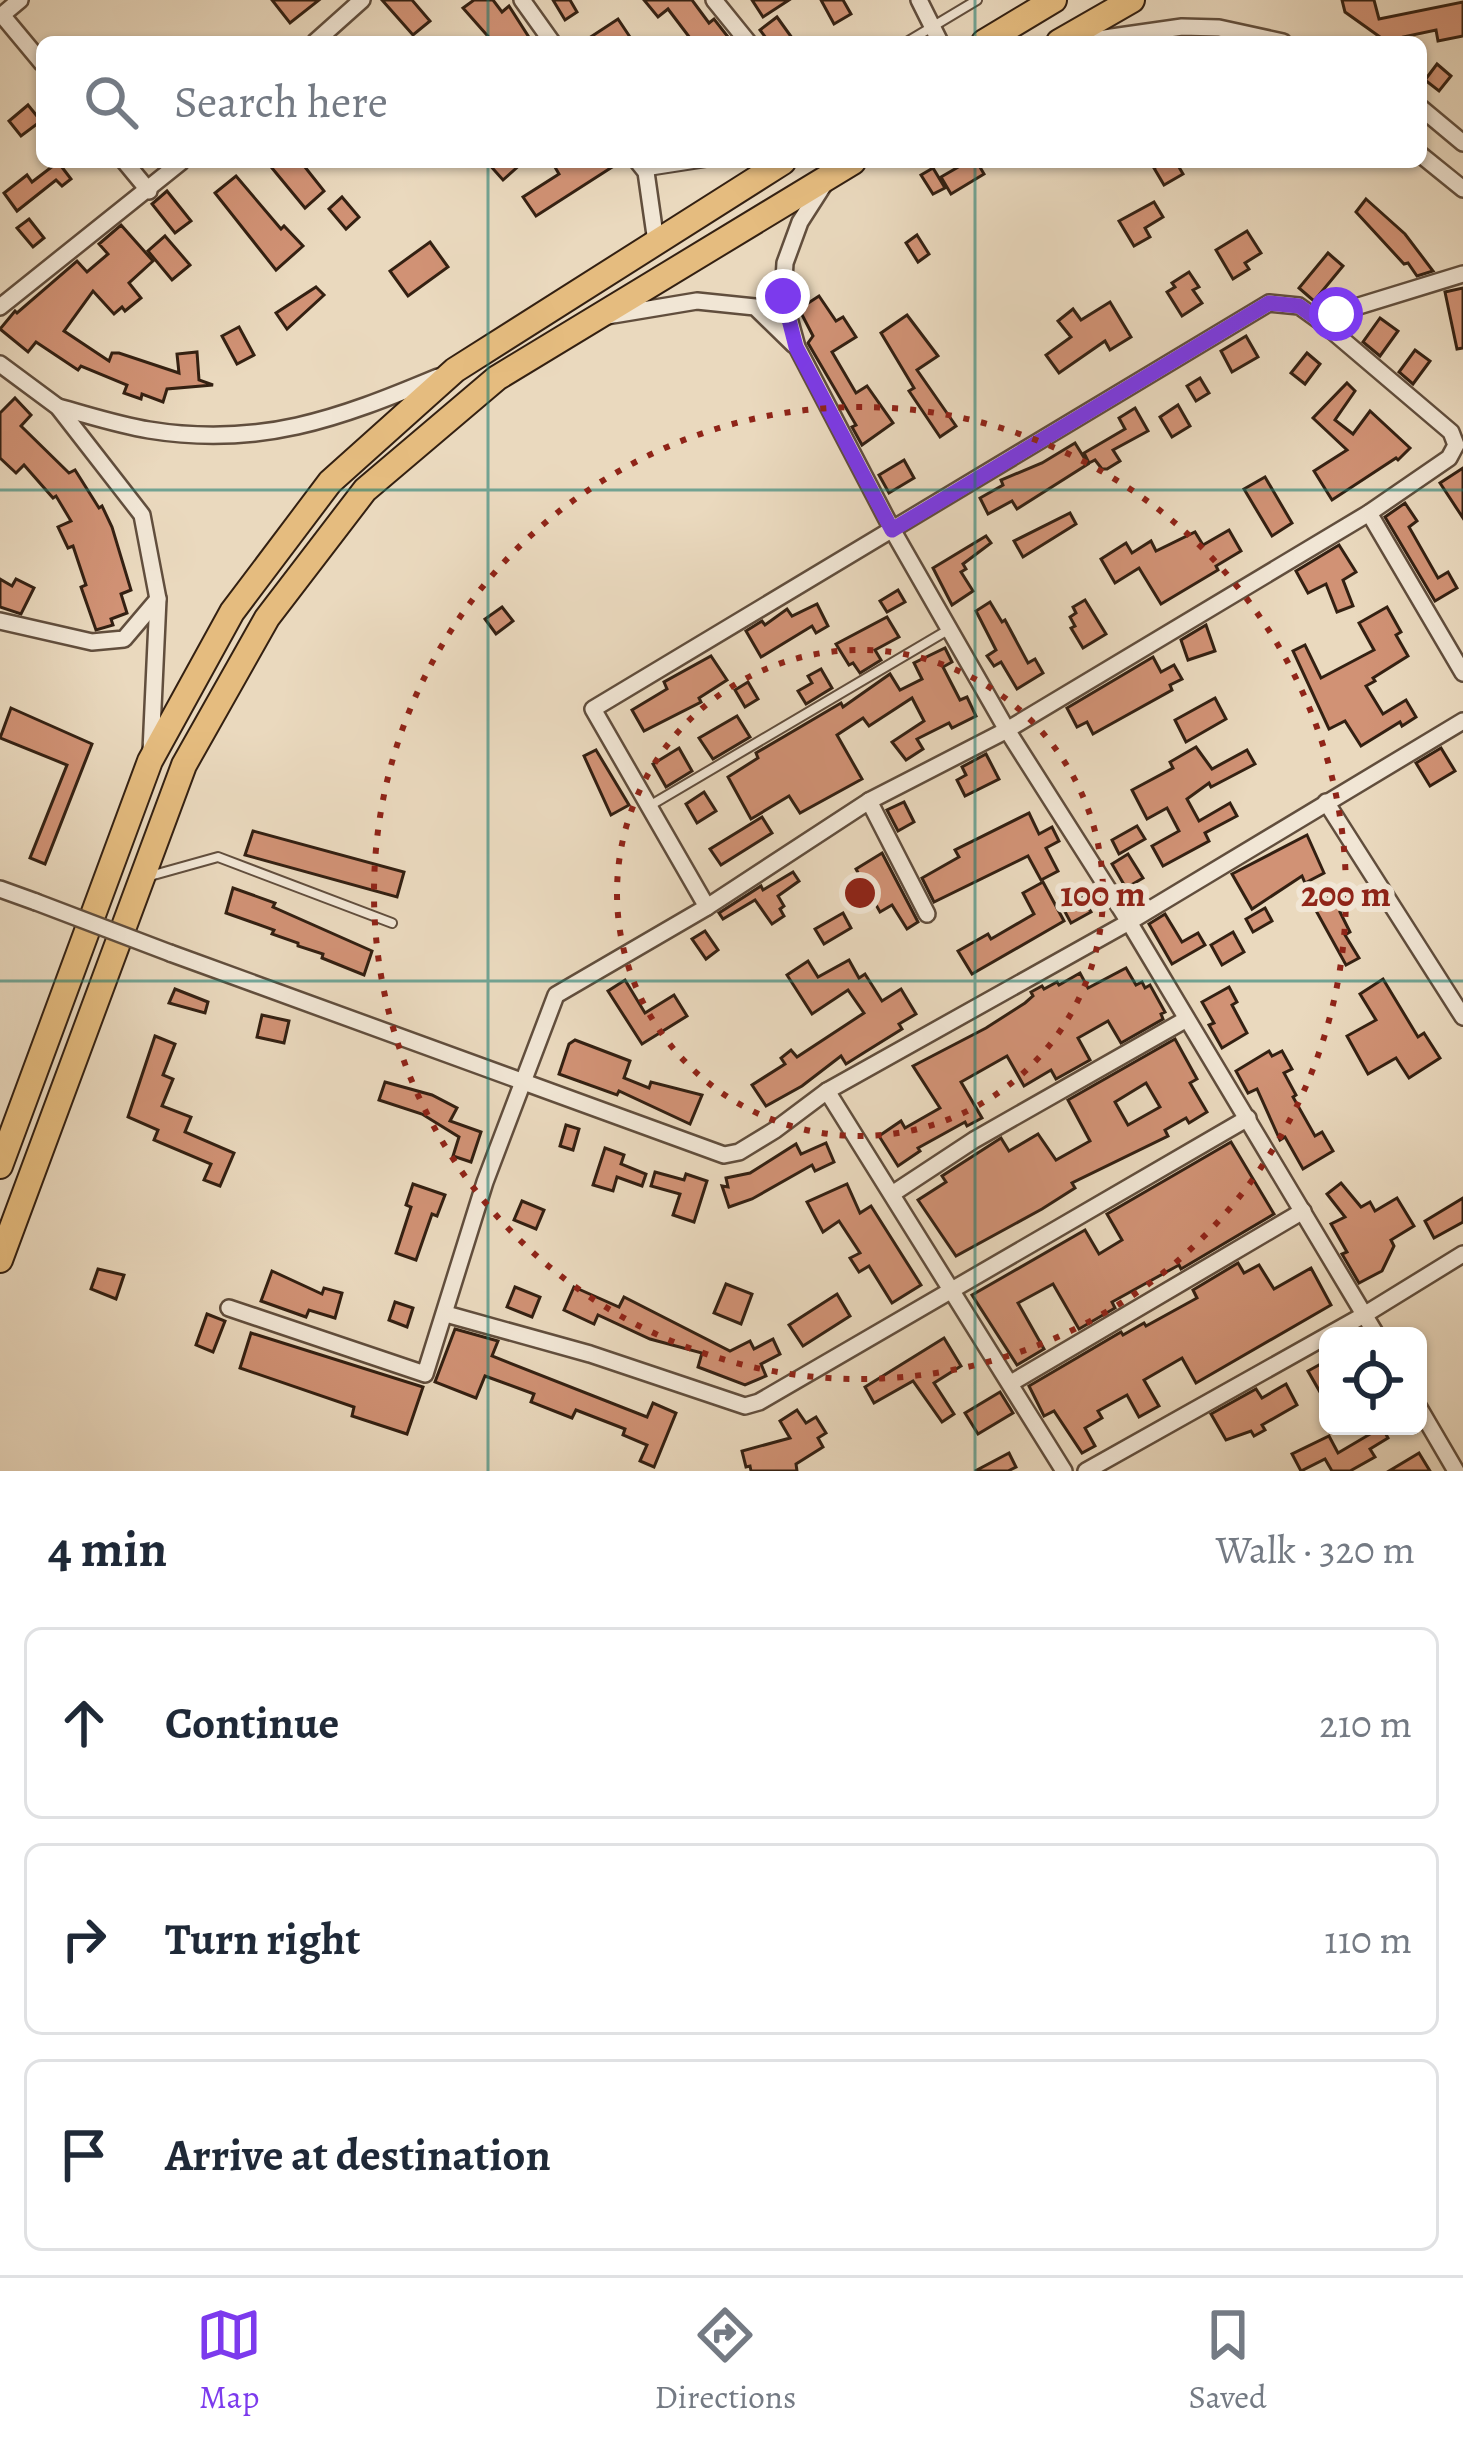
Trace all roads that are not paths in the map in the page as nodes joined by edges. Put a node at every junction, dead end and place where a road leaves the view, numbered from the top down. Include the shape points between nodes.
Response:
1 (20, 0) edge
2 (362, 0) edge
3 (522, 0) edge
4 (714, 0) edge
5 (919, 0) edge
6 (977, 0) edge
7 (1132, 0) edge
8 (1039, 4) edge
9 (936, 34) edge
10 (322, 36) edge
11 (548, 36) edge
12 (743, 36) edge
13 (993, 36) edge
14 (1069, 36) edge
15 (1119, 36) edge
16 (1256, 36) edge
17 (36, 56) edge
18 (1427, 113) edge
19 (1462, 144) edge
20 (1427, 160) edge
21 (130, 168) edge
22 (174, 168) edge
23 (642, 168) edge
24 (773, 168) edge
25 (844, 168) edge
26 (830, 176) junction
27 (1463, 189) edge
28 (148, 190) junction
29 (656, 242) junction
30 (1463, 274) edge
31 (0, 307) edge
32 (590, 320) junction
33 (1324, 324) junction
34 (796, 347) junction
35 (0, 364) edge
36 (455, 370) junction
37 (58, 407) junction
38 (1369, 513) junction
39 (892, 530) junction
40 (158, 599) junction
41 (0, 621) edge
42 (951, 628) junction
43 (1463, 673) edge
44 (1463, 721) edge
45 (1007, 730) junction
46 (150, 761) junction
47 (869, 801) junction
48 (1326, 802) junction
49 (649, 806) junction
50 (142, 878) junction
51 (0, 890) edge
52 (707, 907) junction
53 (927, 914) dead end
54 (1130, 922) junction
55 (392, 923) dead end
56 (1457, 993) edge
57 (1463, 1017) edge
58 (1185, 1020) junction
59 (523, 1082) junction
60 (827, 1091) junction
61 (1248, 1118) junction
62 (0, 1166) edge
63 (892, 1194) junction
64 (1303, 1211) junction
65 (1463, 1254) edge
66 (0, 1260) edge
67 (949, 1291) junction
68 (229, 1308) dead end
69 (446, 1314) junction
70 (1364, 1315) junction
71 (1371, 1327) edge
72 (1011, 1383) junction
73 (1427, 1421) edge
74 (1064, 1471) edge
75 (1086, 1471) edge
76 (1456, 1471) edge

1 - 17 street via 2,15
2 - 10 street
3 - 11 street
4 - 12 street
5 - 9 street
6 - 9 lane
7 - 14 highway
8 - 13 highway
15 - 16 street via 1182,27
18 - 19 street
20 - 27 street
21 - 28 street
22 - 28 street
23 - 29 street
24 - 29 highway
25 - 26 highway
26 - 32 highway
26 - 34 street via 785,263 783,296
28 - 31 street
29 - 36 highway
30 - 33 street
32 - 34 street via 697,301 754,308
32 - 50 highway via 496,378 365,490 267,618 184,765
33 - 38 street via 1455,440 1449,458
33 - 39 street via 1299,306 1269,303
34 - 39 street
35 - 37 street
36 - 37 street via 311,426 263,434 145,430
36 - 46 highway via 330,482 232,612
37 - 40 street via 142,515
38 - 43 street
38 - 45 street
39 - 42 street
39 - 49 street via 593,709
40 - 41 street via 124,639 92,642
40 - 46 street
42 - 45 street
42 - 49 lane
44 - 48 street
45 - 47 street
45 - 54 street
46 - 62 highway
47 - 52 street
47 - 53 street
48 - 54 street
48 - 56 street
49 - 52 street
50 - 55 lane via 218,857
50 - 66 highway
51 - 59 street, bridge
52 - 59 street via 556,995
54 - 58 street
54 - 60 street
56 - 57 street
58 - 61 street
58 - 63 street
59 - 60 street via 724,1155
59 - 69 street
60 - 63 street
61 - 64 street
61 - 67 street
63 - 67 street
64 - 70 street
64 - 72 street
65 - 70 street
67 - 69 street via 745,1406
67 - 72 street
68 - 69 street via 425,1374
70 - 71 street
70 - 75 street
72 - 74 street
73 - 76 street

